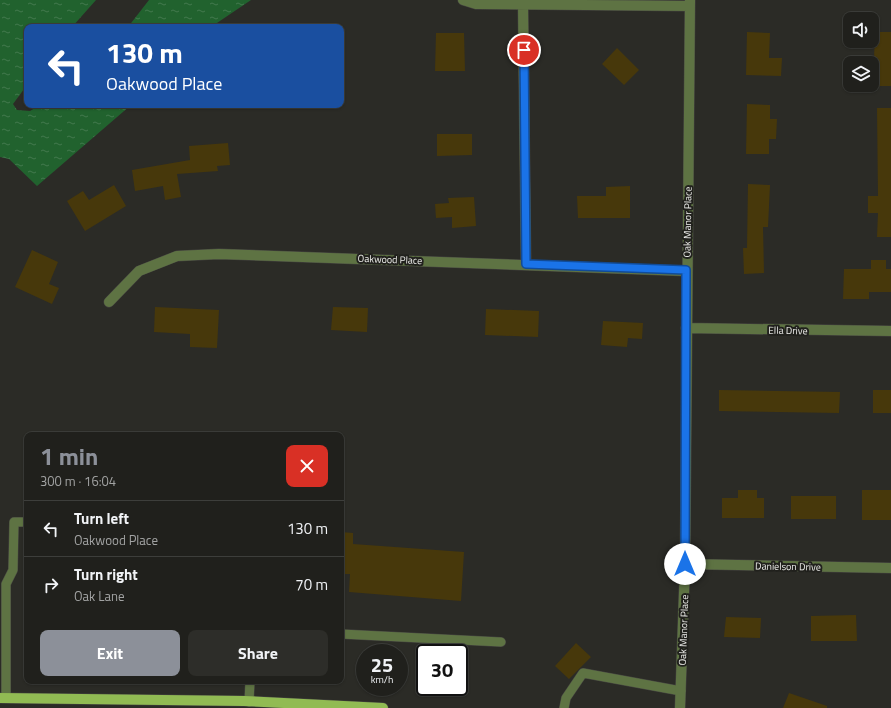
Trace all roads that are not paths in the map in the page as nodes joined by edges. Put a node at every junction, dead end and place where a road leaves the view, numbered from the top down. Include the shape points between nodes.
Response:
1 (463, 0) edge
2 (690, 3) edge
3 (523, 4) junction
4 (526, 264) junction
5 (686, 270) junction
6 (109, 302) dead end
7 (686, 328) junction
8 (891, 331) edge
9 (24, 522) edge
10 (685, 564) junction
11 (891, 568) edge
12 (344, 634) edge
13 (501, 642) dead end
14 (250, 684) edge
15 (681, 691) junction
16 (3, 698) edge
17 (249, 702) junction
18 (120, 703) edge
19 (383, 708) edge
20 (564, 708) edge
21 (680, 708) edge

1 - 3 street via 476,4
2 - 3 street
2 - 5 street, Oak Manor Place
3 - 4 street
4 - 5 street, Oakwood Place
4 - 6 street, Oakwood Place via 219,254 177,256 140,271
5 - 7 street, Oak Manor Place
7 - 8 street, Ella Drive
7 - 10 street, Oak Manor Place
9 - 16 lane via 14,522 12,570 6,584
10 - 11 street, Danielson Drive
10 - 15 street, Oak Manor Place
12 - 13 lane
14 - 17 lane
15 - 20 lane via 584,673 566,698
15 - 21 street, Oak Manor Place
16 - 18 main road
17 - 18 main road
17 - 19 main road

